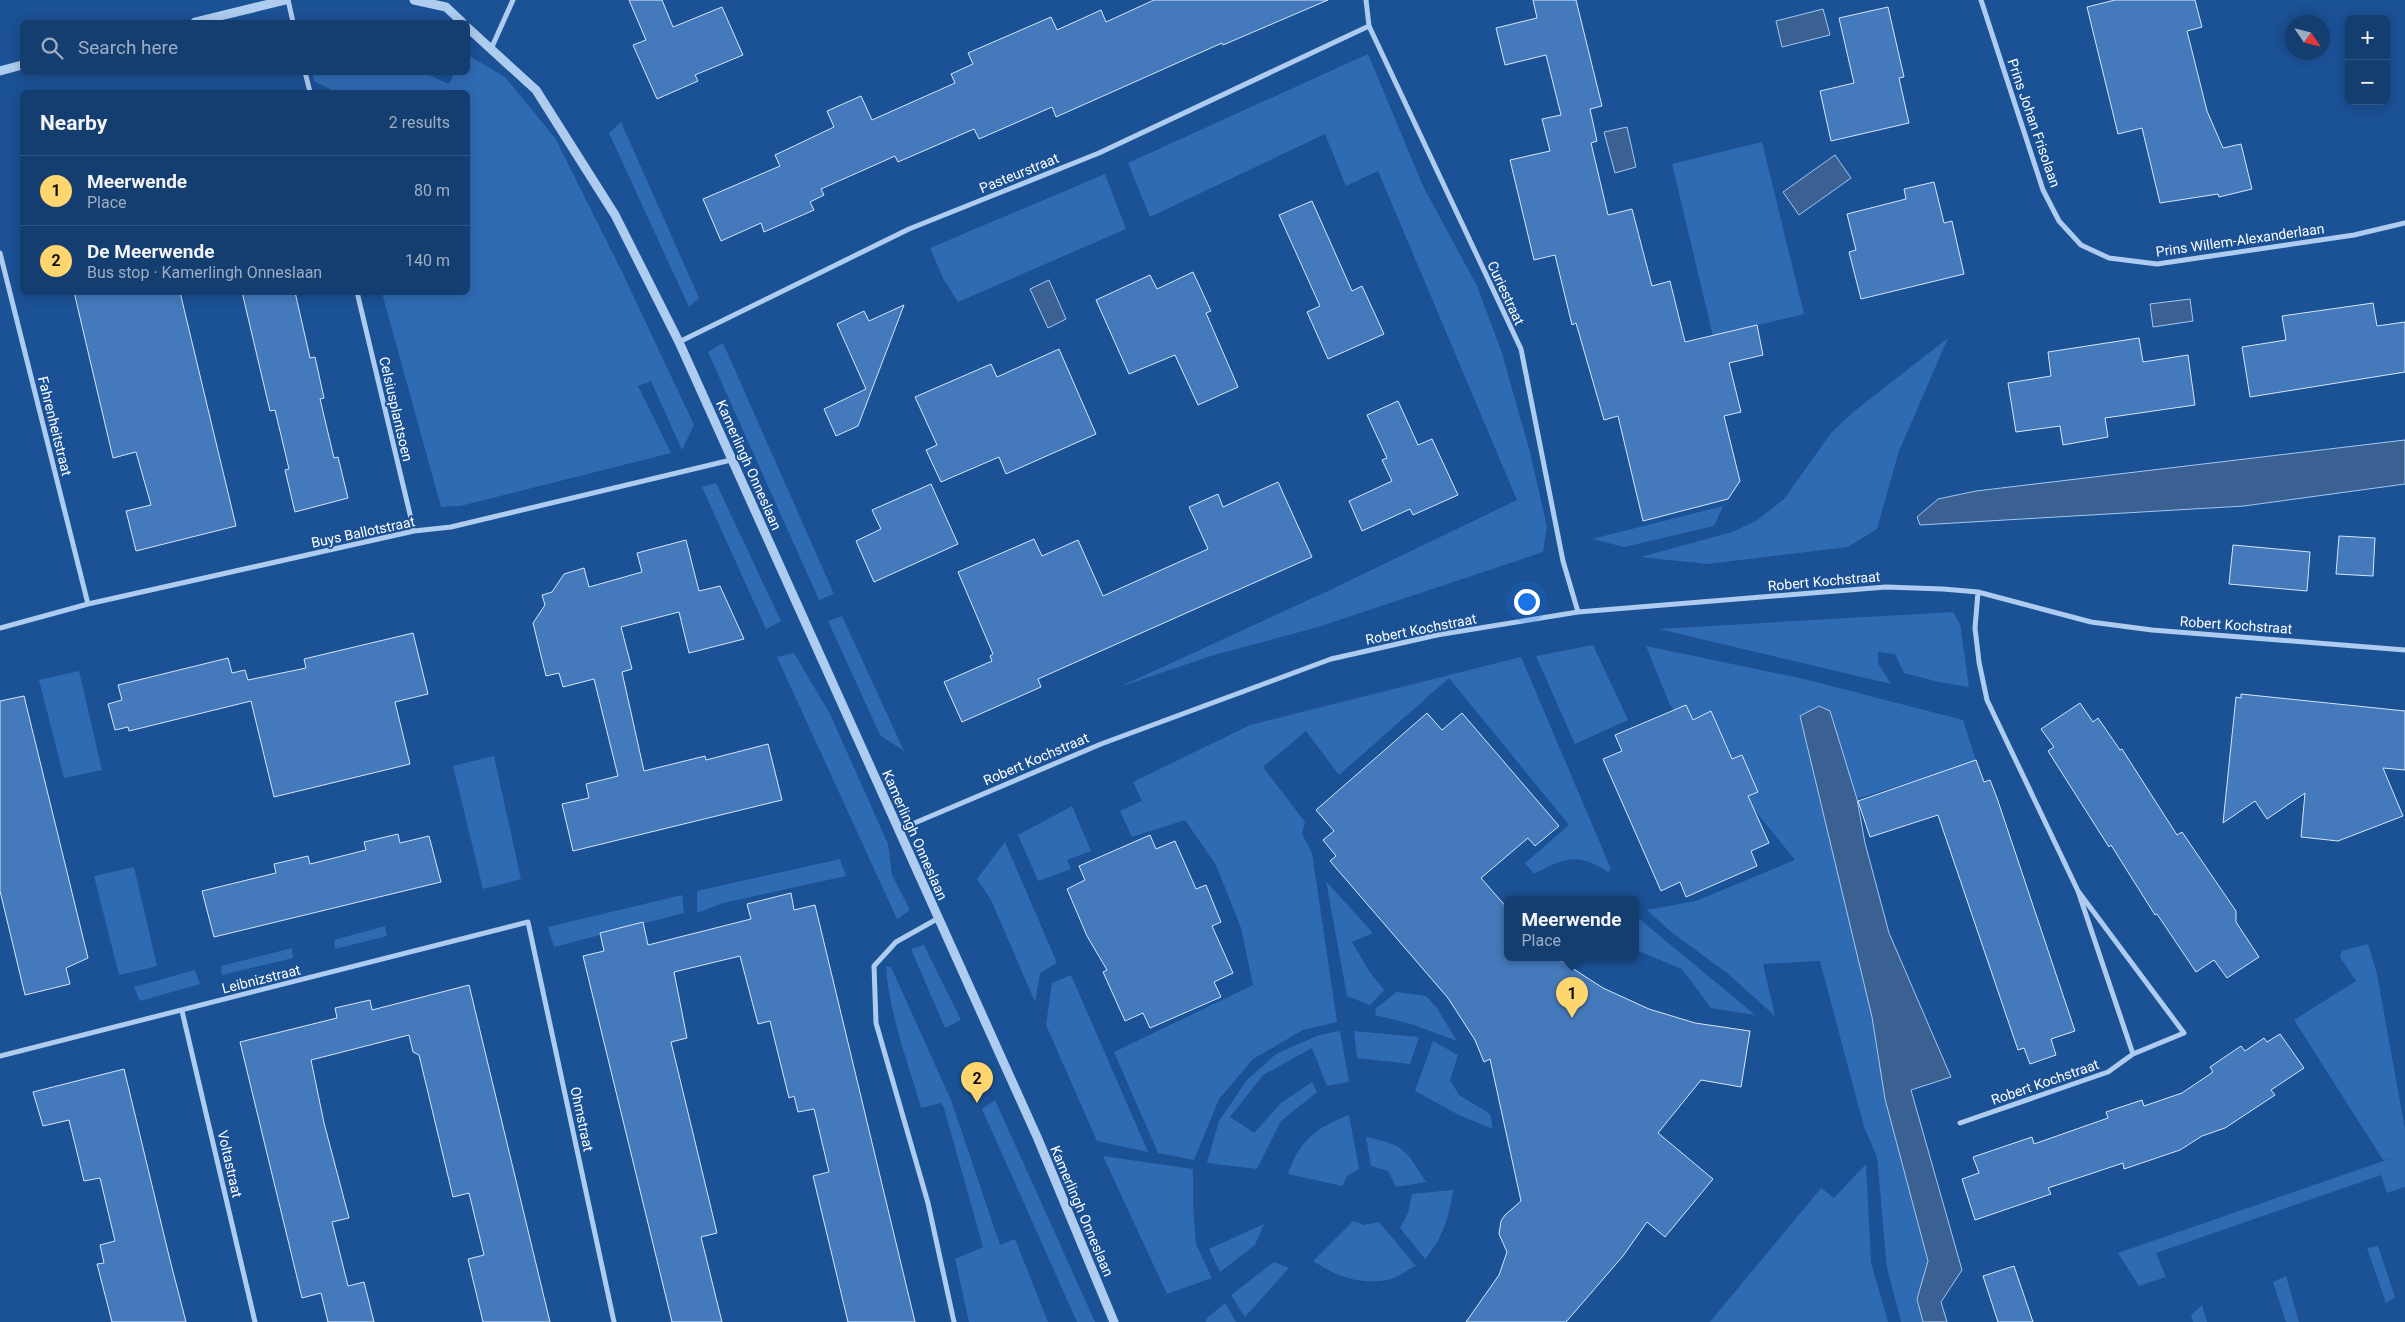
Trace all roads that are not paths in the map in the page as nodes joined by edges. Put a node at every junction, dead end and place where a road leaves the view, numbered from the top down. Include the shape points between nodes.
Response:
1 (287, 0) edge
2 (414, 0) edge
3 (513, 0) edge
4 (1366, 0) edge
5 (1981, 0) edge
6 (203, 20) edge
7 (293, 20) edge
8 (460, 20) edge
9 (1369, 26) junction
10 (470, 30) edge
11 (491, 49) junction
12 (20, 65) edge
13 (0, 70) edge
14 (306, 75) edge
15 (310, 90) edge
16 (2405, 223) edge
17 (2081, 245) joint
18 (0, 253) edge
19 (358, 295) edge
20 (678, 342) junction
21 (731, 460) junction
22 (414, 531) junction
23 (1978, 592) junction
24 (88, 604) junction
25 (1578, 612) junction
26 (0, 628) edge
27 (2405, 650) edge
28 (898, 830) junction
29 (2078, 890) junction
30 (938, 920) junction
31 (528, 922) joint
32 (182, 1011) junction
33 (2133, 1054) junction
34 (0, 1056) edge
35 (1960, 1123) dead end
36 (255, 1322) edge
37 (614, 1322) edge
38 (954, 1322) edge
39 (1114, 1322) edge

1 - 6 street
1 - 7 street
2 - 8 street via 446,7
3 - 11 street
4 - 9 street, Curiestraat
5 - 17 street, Prins Johan Frisolaan via 2043,190 2059,221
9 - 20 street, Pasteurstraat via 1099,153 909,229
9 - 25 street, Curiestraat via 1521,350 1563,561
10 - 11 street, Kamerlingh Onneslaan
11 - 20 street, Kamerlingh Onneslaan via 536,90 615,215
12 - 13 street
14 - 15 street
16 - 17 street, Prins Willem-Alexanderlaan via 2354,235 2157,264 2109,258
18 - 24 street, Fahrenheitstraat
19 - 22 street, Celsiusplantsoen
20 - 21 street, Kamerlingh Onneslaan
21 - 22 street, Buys Ballotstraat via 451,527
21 - 28 street, Kamerlingh Onneslaan
22 - 24 street, Buys Ballotstraat
23 - 25 street, Robert Kochstraat via 1886,587
23 - 27 street, Robert Kochstraat via 2091,622 2152,630
23 - 29 street, Robert Kochstraat via 1976,628 1987,700
24 - 26 street, Buys Ballotstraat
25 - 28 street, Robert Kochstraat via 1437,636 1332,659 1101,744
28 - 30 street, Kamerlingh Onneslaan
29 - 33 street, Robert Kochstraat
29 - 33 street, Robert Kochstraat via 2184,1034
30 - 38 street, Kamerlingh Onneslaan via 896,942 874,966 876,1023 928,1203
30 - 39 street, Kamerlingh Onneslaan via 1038,1139
31 - 32 street, Leibnizstraat
31 - 37 street, Ohmstraat
32 - 34 street, Leibnizstraat
32 - 36 street, Voltastraat
33 - 35 street, Robert Kochstraat via 2108,1072

